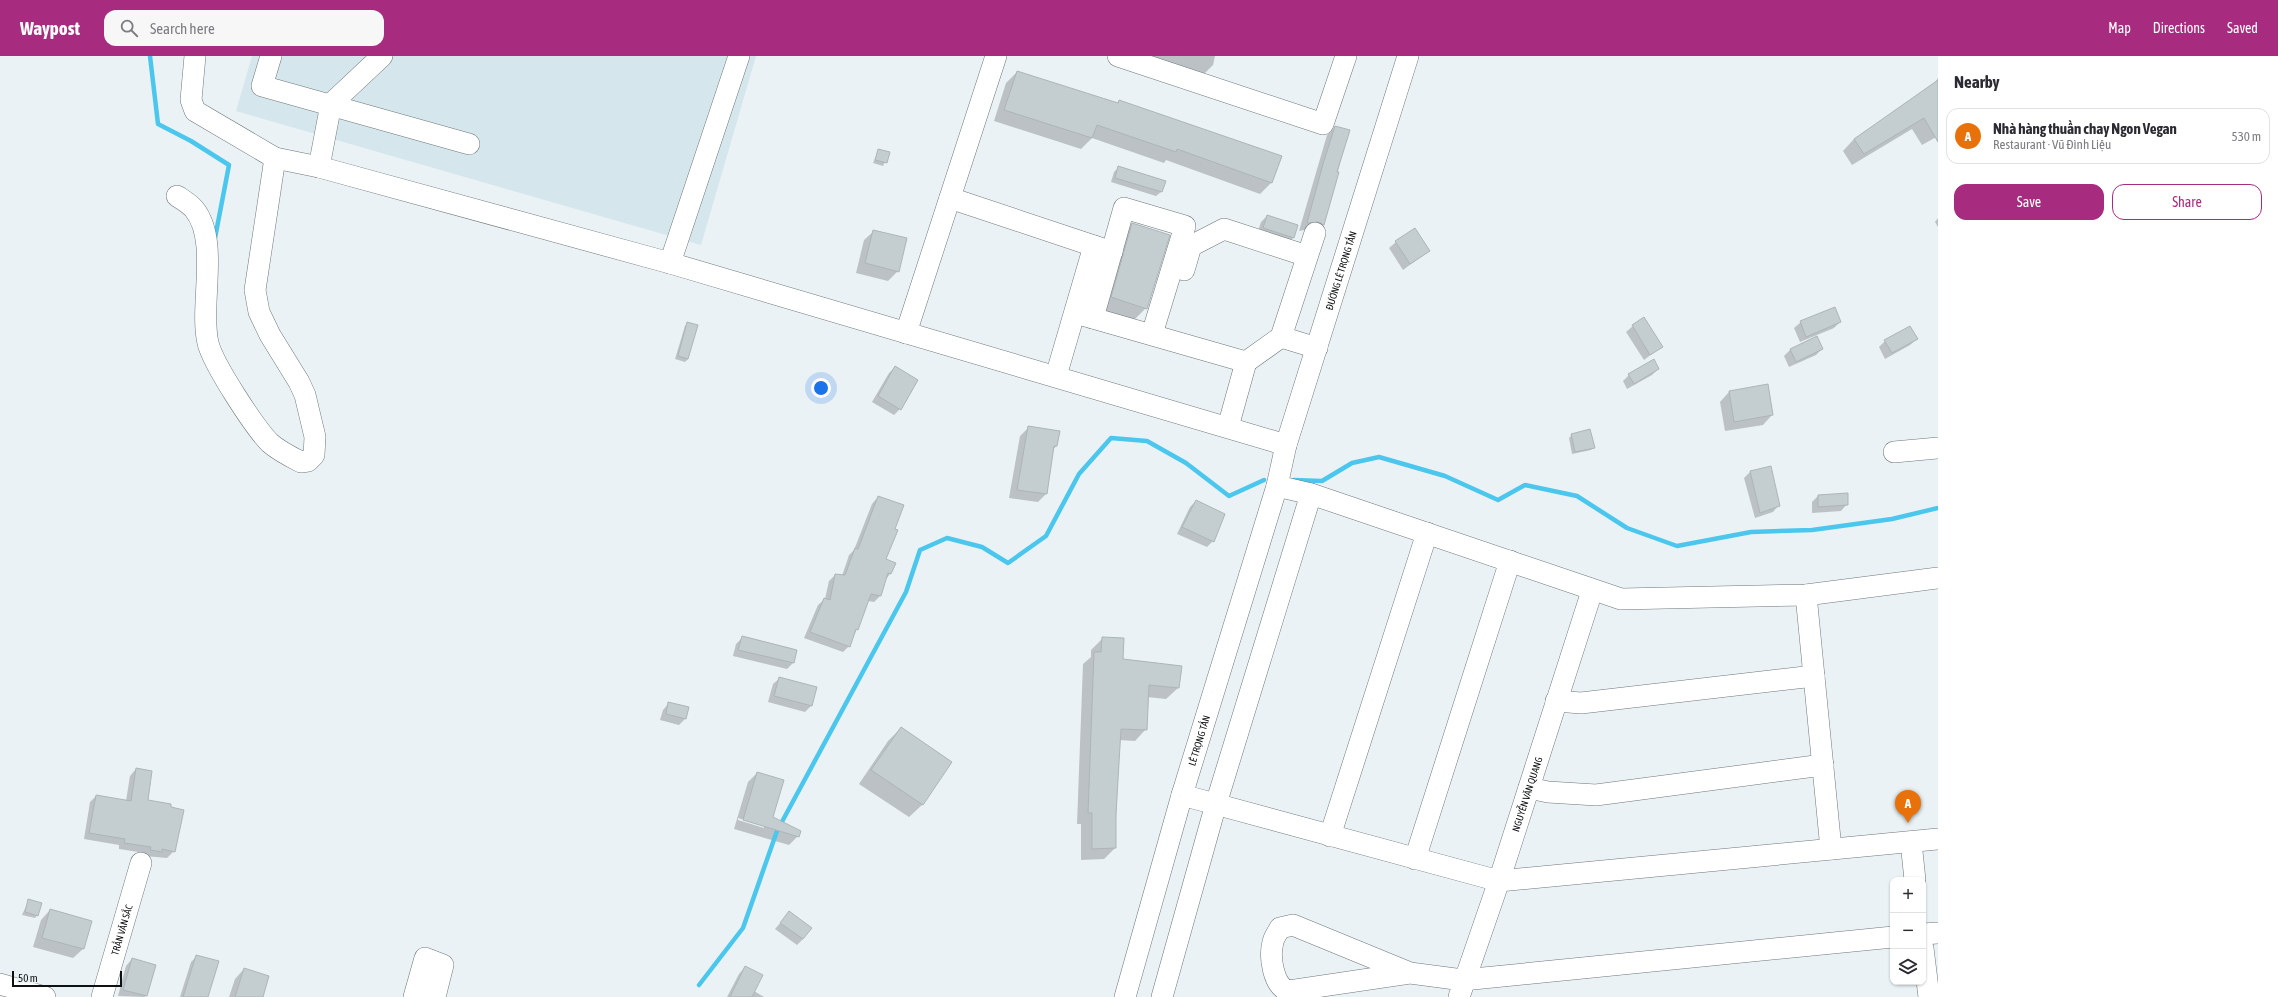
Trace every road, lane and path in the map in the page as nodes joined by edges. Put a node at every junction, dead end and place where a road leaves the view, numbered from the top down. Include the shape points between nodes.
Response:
1 (196, 56) edge
2 (271, 56) edge
3 (382, 56) edge
4 (739, 56) edge
5 (996, 56) edge
6 (1118, 56) edge
7 (1346, 56) edge
8 (1408, 56) edge
9 (331, 104) junction
10 (469, 144) dead end
11 (275, 158) junction
12 (319, 167) junction
13 (178, 196) dead end
14 (950, 198) junction
15 (1315, 233) dead end
16 (1103, 249) junction
17 (1307, 256) junction
18 (670, 263) junction
19 (1084, 315) junction
20 (906, 333) junction
21 (1157, 336) junction
22 (1281, 337) junction
23 (1317, 348) junction
24 (1246, 362) junction
25 (1056, 376) junction
26 (1228, 427) junction
27 (1286, 445) junction
28 (1938, 448) edge
29 (1894, 452) dead end
30 (1277, 486) junction
31 (1311, 494) junction
32 (1427, 533) junction
33 (1510, 561) junction
34 (1938, 578) edge
35 (1592, 590) junction
36 (1806, 595) junction
37 (1814, 676) junction
38 (1556, 701) junction
39 (1823, 765) junction
40 (1528, 788) junction
41 (1182, 795) junction
42 (1216, 804) junction
43 (1330, 836) junction
44 (1938, 839) edge
45 (1911, 842) junction
46 (1831, 849) junction
47 (1415, 859) junction
48 (140, 863) dead end
49 (1915, 877) edge
50 (1499, 881) junction
51 (1938, 933) edge
52 (1926, 934) edge
53 (1890, 937) edge
54 (1923, 949) edge
55 (1410, 972) junction
56 (0, 984) edge
57 (1461, 988) edge
58 (45, 997) edge
59 (102, 997) edge
60 (414, 997) edge
61 (434, 997) edge
62 (1124, 997) edge
63 (1162, 997) edge
64 (1929, 997) edge

1 - 11 street via 191,100 196,111
2 - 9 street via 262,86
3 - 9 street
4 - 18 street
5 - 14 street
6 - 7 street via 1323,124
8 - 23 street, ĐƯỜNG LÊ TRỌNG TẤN
9 - 10 street
9 - 12 street
11 - 12 street
11 - 13 street via 255,290 259,312 304,395 314,437 314,455 308,461 301,462 271,443 257,427 223,374 208,343 206,314 209,271 204,232 194,209
12 - 18 street
14 - 16 street
14 - 20 street
15 - 17 street
16 - 19 street
16 - 21 street via 1124,208 1185,226
17 - 21 street via 1224,229 1191,246
17 - 22 street
18 - 20 street
19 - 21 street
19 - 25 street
20 - 25 street
21 - 24 street
22 - 23 street
22 - 24 street
23 - 27 street, ĐƯỜNG LÊ TRỌNG TẤN
24 - 26 street
25 - 26 street
26 - 27 street
27 - 30 street, ĐƯỜNG LÊ TRỌNG TẤN
28 - 29 street
30 - 31 street
30 - 41 street, LÊ TRỌNG TẤN
31 - 32 street
31 - 42 street
32 - 33 street
32 - 43 street
33 - 35 street
33 - 47 street
34 - 36 street
35 - 36 street via 1621,599
35 - 38 street, NGUYỄN VĂN QUANG
36 - 37 street
37 - 38 street via 1581,703
37 - 39 street
38 - 40 street, NGUYỄN VĂN QUANG
39 - 40 street via 1596,794 1548,792
39 - 46 street
40 - 50 street, NGUYỄN VĂN QUANG
41 - 42 street
41 - 62 street, LÊ TRỌNG TẤN
42 - 43 street
42 - 63 street
43 - 47 street
44 - 45 street
45 - 46 street
45 - 49 street
46 - 50 street
47 - 50 street
48 - 59 street, TRẦN VĂN SẮC
50 - 57 street, NGUYỄN VĂN QUANG
51 - 52 street
53 - 57 street
54 - 64 street
55 - 55 street via 1293,925 1280,928 1273,941 1276,981 1282,989
55 - 57 street
56 - 58 street
60 - 61 street via 425,958 444,965

